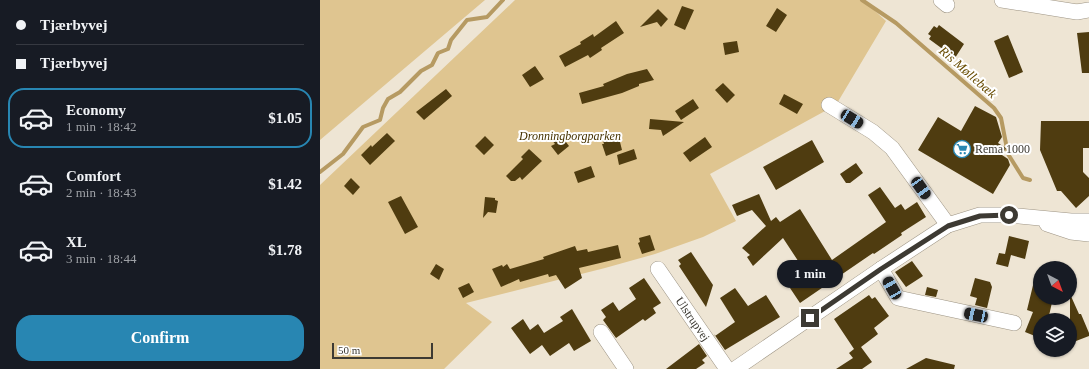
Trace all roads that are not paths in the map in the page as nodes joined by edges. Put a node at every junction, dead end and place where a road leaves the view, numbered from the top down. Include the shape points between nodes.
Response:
1 (1002, 0) edge
2 (1089, 10) edge
3 (829, 105) dead end
4 (1030, 217) junction
5 (1089, 221) edge
6 (948, 226) junction
7 (1089, 234) edge
8 (658, 269) dead end
9 (881, 269) junction
10 (1014, 323) dead end
11 (601, 332) dead end
12 (626, 369) edge
13 (727, 369) edge
14 (735, 369) edge

1 - 2 street via 1077,12
3 - 6 street via 873,132 892,148
4 - 5 street
4 - 6 street via 980,216
4 - 7 street via 1063,230
6 - 9 street
8 - 13 street, Ulstrupvej
9 - 10 street via 898,298
9 - 14 street
11 - 12 street

